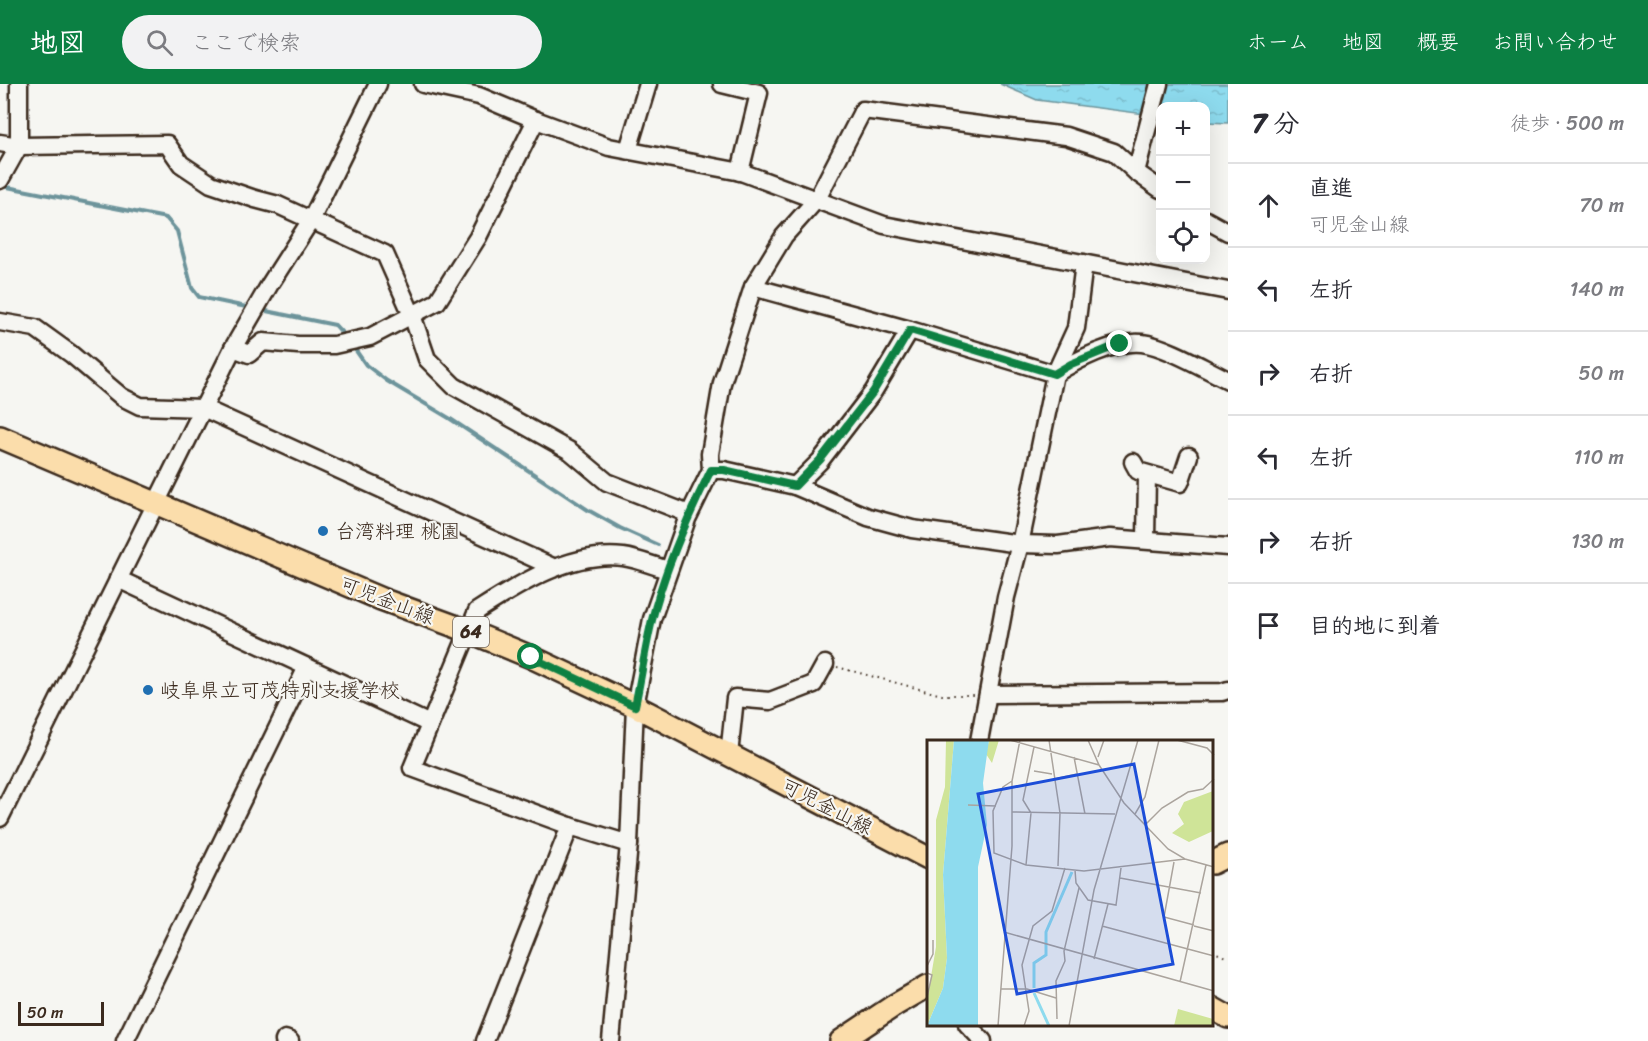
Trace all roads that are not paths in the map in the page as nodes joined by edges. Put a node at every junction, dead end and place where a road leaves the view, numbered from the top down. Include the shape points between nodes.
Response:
1 (19, 84) edge
2 (378, 84) edge
3 (423, 84) edge
4 (648, 84) edge
5 (722, 84) edge
6 (1159, 84) edge
7 (481, 90) edge
8 (536, 120) junction
9 (0, 142) edge
10 (19, 146) junction
11 (628, 150) junction
12 (740, 172) junction
13 (1136, 172) junction
14 (0, 180) edge
15 (1156, 186) edge
16 (817, 199) junction
17 (311, 220) junction
18 (1210, 222) edge
19 (1228, 232) edge
20 (1084, 263) junction
21 (753, 287) junction
22 (1228, 291) edge
23 (412, 315) junction
24 (0, 322) edge
25 (910, 330) junction
26 (233, 348) junction
27 (1054, 374) junction
28 (1228, 380) edge
29 (203, 408) junction
30 (0, 437) edge
31 (1189, 456) dead end
32 (1133, 462) dead end
33 (711, 470) junction
34 (1147, 474) junction
35 (795, 486) junction
36 (157, 502) junction
37 (689, 514) junction
38 (1146, 540) junction
39 (1020, 544) junction
40 (1228, 547) edge
41 (555, 568) junction
42 (668, 570) junction
43 (118, 579) junction
44 (468, 631) junction
45 (825, 664) road end
46 (307, 667) junction
47 (1228, 690) edge
48 (989, 694) junction
49 (635, 706) junction
50 (430, 724) junction
51 (980, 740) edge
52 (729, 755) junction
53 (0, 818) edge
54 (570, 826) junction
55 (629, 844) junction
56 (1228, 855) edge
57 (927, 857) edge
58 (1213, 862) edge
59 (927, 987) edge
60 (1213, 1009) edge
61 (1228, 1017) edge
62 (969, 1026) edge
63 (849, 1039) edge
64 (125, 1041) edge
65 (284, 1041) edge
66 (290, 1041) edge
67 (485, 1041) edge
68 (611, 1041) edge
69 (983, 1041) edge

1 - 10 street
2 - 17 street
3 - 7 street
4 - 11 street
5 - 12 street via 759,93
6 - 13 street
7 - 8 street
8 - 11 street via 609,147
8 - 23 street via 478,237 443,293 437,302
9 - 10 street
10 - 14 street
10 - 17 street via 167,144 181,164 211,184
11 - 12 street
12 - 16 street
13 - 15 street
13 - 16 street via 1113,152 1066,136 862,110
16 - 20 street via 884,225
16 - 21 street via 784,236
17 - 23 street via 385,254
17 - 26 street
18 - 19 street
20 - 22 street
20 - 27 street via 1076,328
21 - 25 street
21 - 33 street via 722,383
23 - 26 street via 370,338 334,345 263,342 249,354
23 - 37 street via 427,359 454,386 570,451 607,482
24 - 29 street via 34,328 122,397 140,406
25 - 27 street
25 - 35 street via 873,392
26 - 29 street
27 - 28 street via 1120,344 1142,343
27 - 39 street
29 - 36 street
29 - 41 street
30 - 36 main road, 可児金山線 / 64
31 - 34 street via 1180,483
32 - 34 street via 1138,471
33 - 35 street
33 - 37 street
34 - 38 street
35 - 39 street via 868,517 901,526
36 - 43 street
36 - 44 main road, 可児金山線 / 64 via 381,599
37 - 42 street
38 - 39 street via 1110,538 1058,545
38 - 40 street
39 - 48 street
41 - 42 street via 591,558 623,557
41 - 44 street via 477,611
42 - 49 street via 652,619
43 - 46 street
43 - 53 street
44 - 49 main road, 可児金山線 / 64
44 - 50 street
45 - 52 street via 814,684 770,701 735,698
46 - 50 street
46 - 64 street
47 - 48 street
48 - 51 street
49 - 52 main road, 可児金山線 / 64
49 - 55 street
50 - 54 street via 412,768
52 - 57 main road, 可児金山線 / 64
54 - 55 street
54 - 67 street
55 - 68 street
56 - 58 main road
59 - 63 main road
60 - 61 main road
62 - 69 street
65 - 66 street

